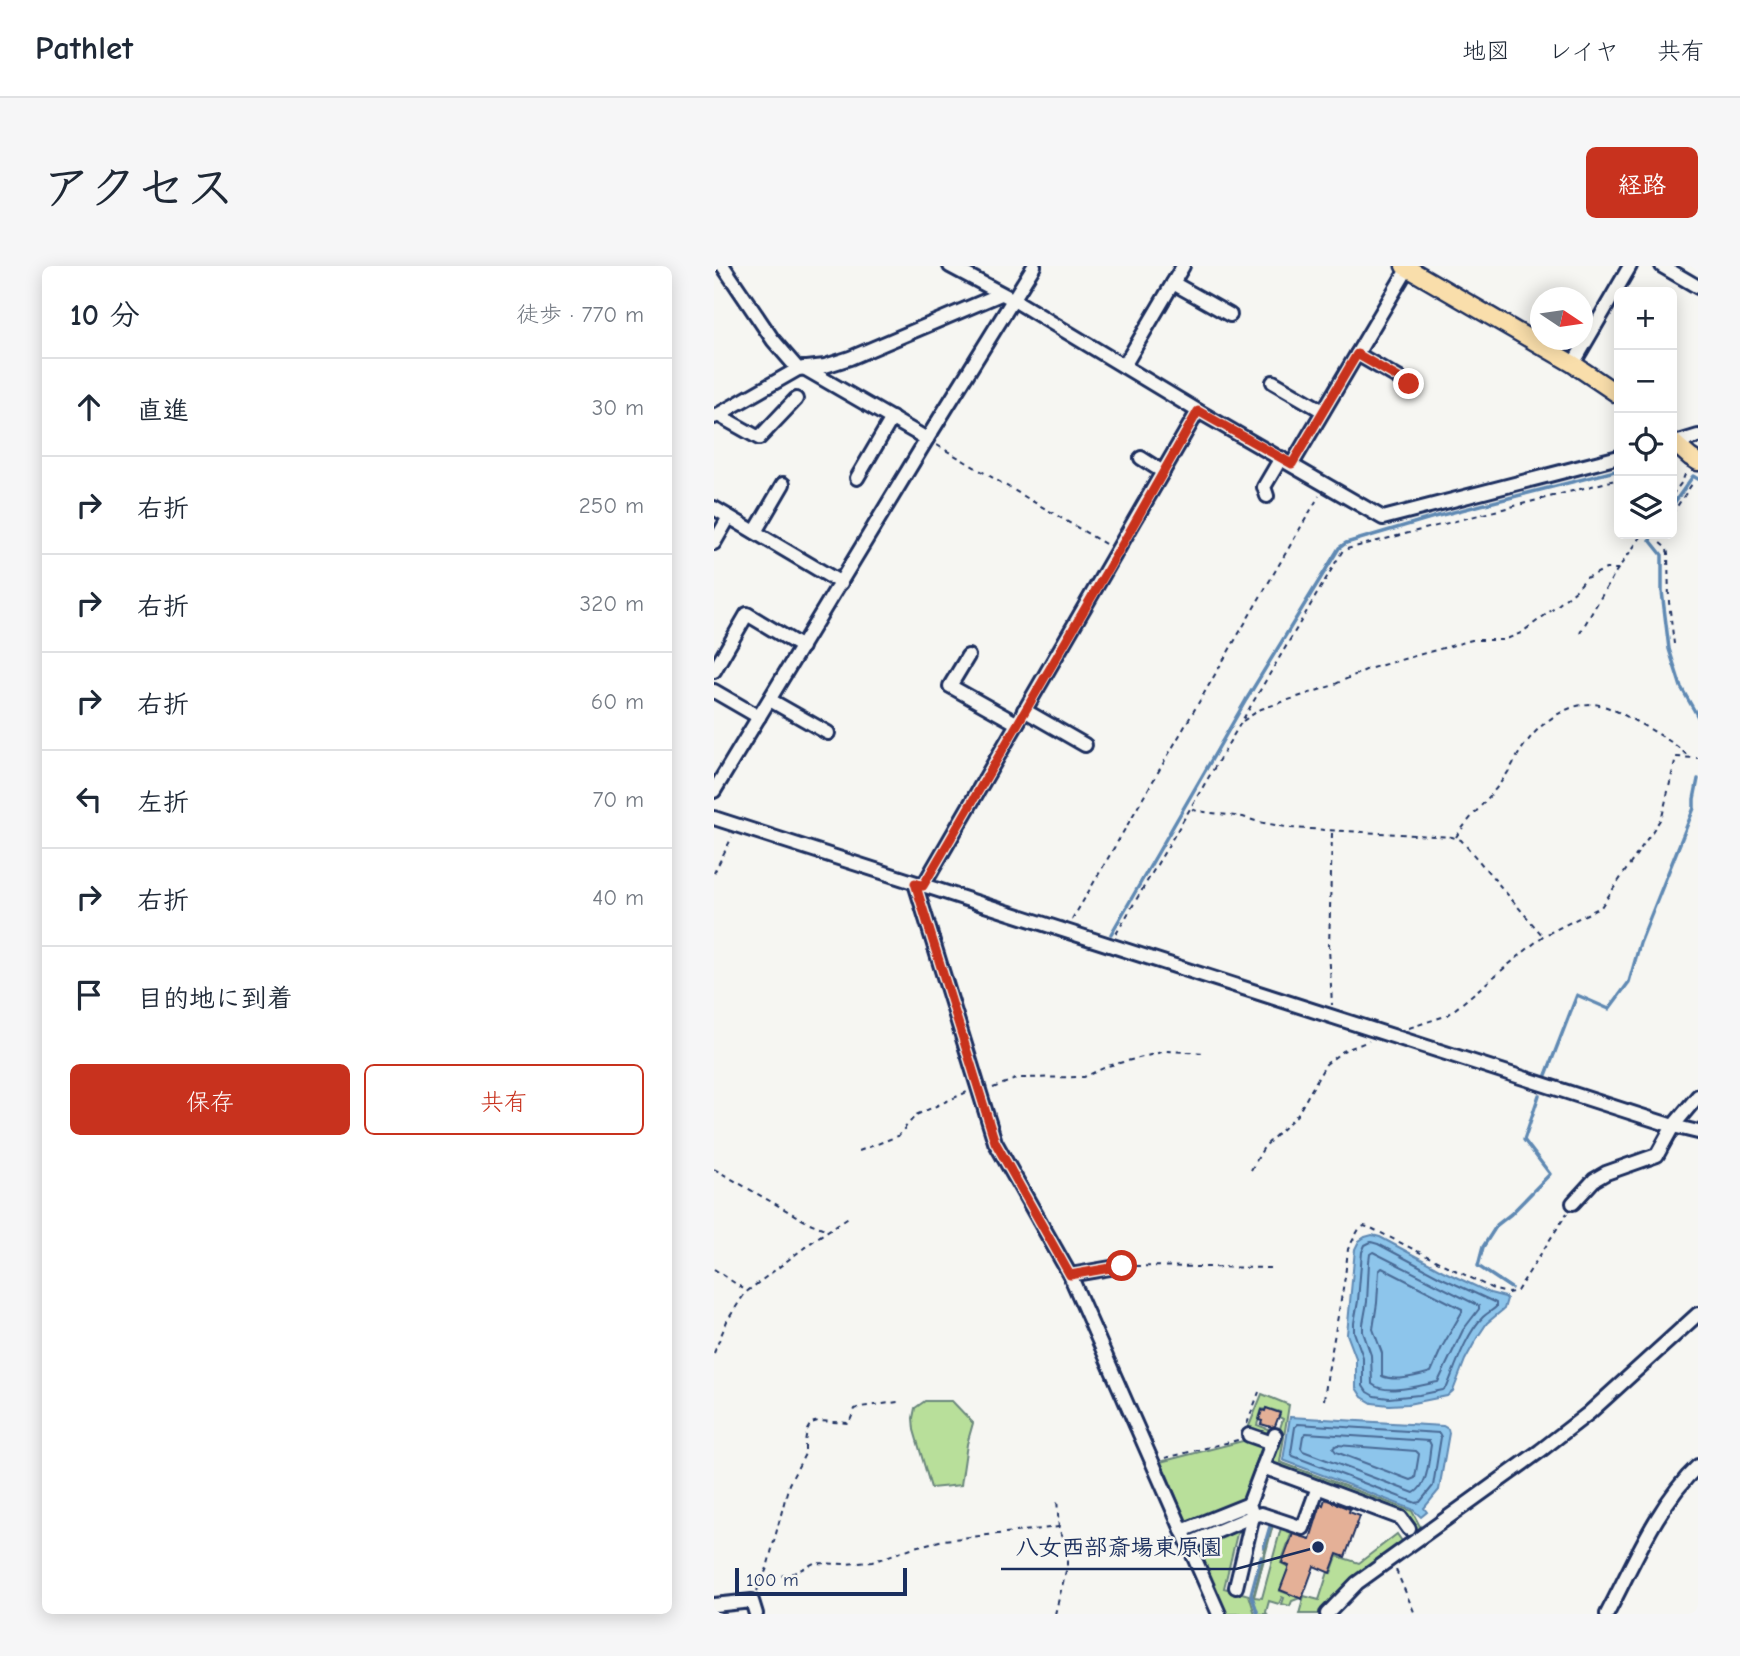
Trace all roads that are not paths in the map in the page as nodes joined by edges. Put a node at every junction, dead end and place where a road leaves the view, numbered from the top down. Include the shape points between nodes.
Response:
1 (723, 266) edge
2 (950, 266) edge
3 (1034, 266) edge
4 (1182, 266) edge
5 (1630, 266) edge
6 (1662, 266) edge
7 (1407, 267) edge
8 (1173, 283) junction
9 (1698, 287) edge
10 (1007, 297) junction
11 (1230, 315) dead end
12 (1357, 354) junction
13 (1573, 364) junction
14 (1124, 366) junction
15 (801, 368) junction
16 (1273, 382) dead end
17 (1409, 384) dead end
18 (1614, 392) edge
19 (796, 399) dead end
20 (1198, 411) junction
21 (1323, 411) junction
22 (716, 416) edge
23 (892, 418) junction
24 (1698, 436) edge
25 (927, 439) junction
26 (1677, 441) edge
27 (1677, 446) edge
28 (1141, 458) dead end
29 (1614, 458) edge
30 (1695, 460) edge
31 (1286, 461) junction
32 (1163, 471) junction
33 (857, 478) dead end
34 (783, 484) dead end
35 (1267, 496) dead end
36 (714, 508) edge
37 (729, 517) junction
38 (755, 532) junction
39 (714, 543) edge
40 (841, 583) junction
41 (802, 647) junction
42 (968, 656) dead end
43 (714, 671) edge
44 (714, 691) edge
45 (770, 700) junction
46 (1024, 710) junction
47 (760, 717) junction
48 (1016, 723) junction
49 (828, 733) dead end
50 (1084, 745) dead end
51 (714, 791) edge
52 (714, 818) edge
53 (919, 884) junction
54 (1698, 1096) edge
55 (1673, 1126) junction
56 (1698, 1132) edge
57 (1573, 1203) road end
58 (1122, 1266) road end
59 (1070, 1275) junction
60 (1698, 1314) edge
61 (1245, 1434) road end
62 (1698, 1466) edge
63 (1263, 1468) junction
64 (1318, 1487) junction
65 (1251, 1510) junction
66 (1409, 1529) dead end
67 (1185, 1536) junction
68 (1237, 1587) dead end
69 (714, 1605) edge
70 (755, 1608) edge
71 (1219, 1614) edge
72 (1327, 1614) edge
73 (1607, 1614) edge

1 - 15 street via 773,340
2 - 10 street
3 - 10 street
4 - 8 street
5 - 13 street
6 - 9 street
7 - 12 street
7 - 13 main road
8 - 11 street
8 - 14 street
10 - 14 street
10 - 15 street via 850,358
10 - 25 street
12 - 17 street
12 - 21 street
13 - 18 main road
14 - 20 street
15 - 22 street
15 - 23 street
16 - 21 street
19 - 22 street via 759,438
20 - 31 street
20 - 32 street
21 - 31 street
23 - 25 street
23 - 33 street
24 - 26 street
25 - 40 street
27 - 30 main road
28 - 32 street
29 - 31 street via 1383,518
31 - 35 street via 1264,487
32 - 46 street
34 - 38 street
36 - 37 street
37 - 38 street
37 - 39 street
38 - 40 street
40 - 41 street
41 - 43 street via 747,614
41 - 45 street
42 - 48 street via 950,686
44 - 47 street
45 - 47 street
45 - 49 street
46 - 48 street
46 - 50 street
47 - 51 street
48 - 53 street
52 - 53 street
53 - 55 street
53 - 59 street via 995,1142
54 - 55 street
55 - 56 street
55 - 57 street via 1657,1155 1606,1173
58 - 59 street
59 - 67 street
60 - 72 street via 1579,1420 1357,1583
61 - 63 street via 1273,1439
62 - 73 street via 1649,1533
63 - 64 street
63 - 65 street
64 - 65 street via 1303,1528
64 - 66 street via 1401,1518
65 - 67 street
65 - 68 street
67 - 71 street
69 - 70 street

